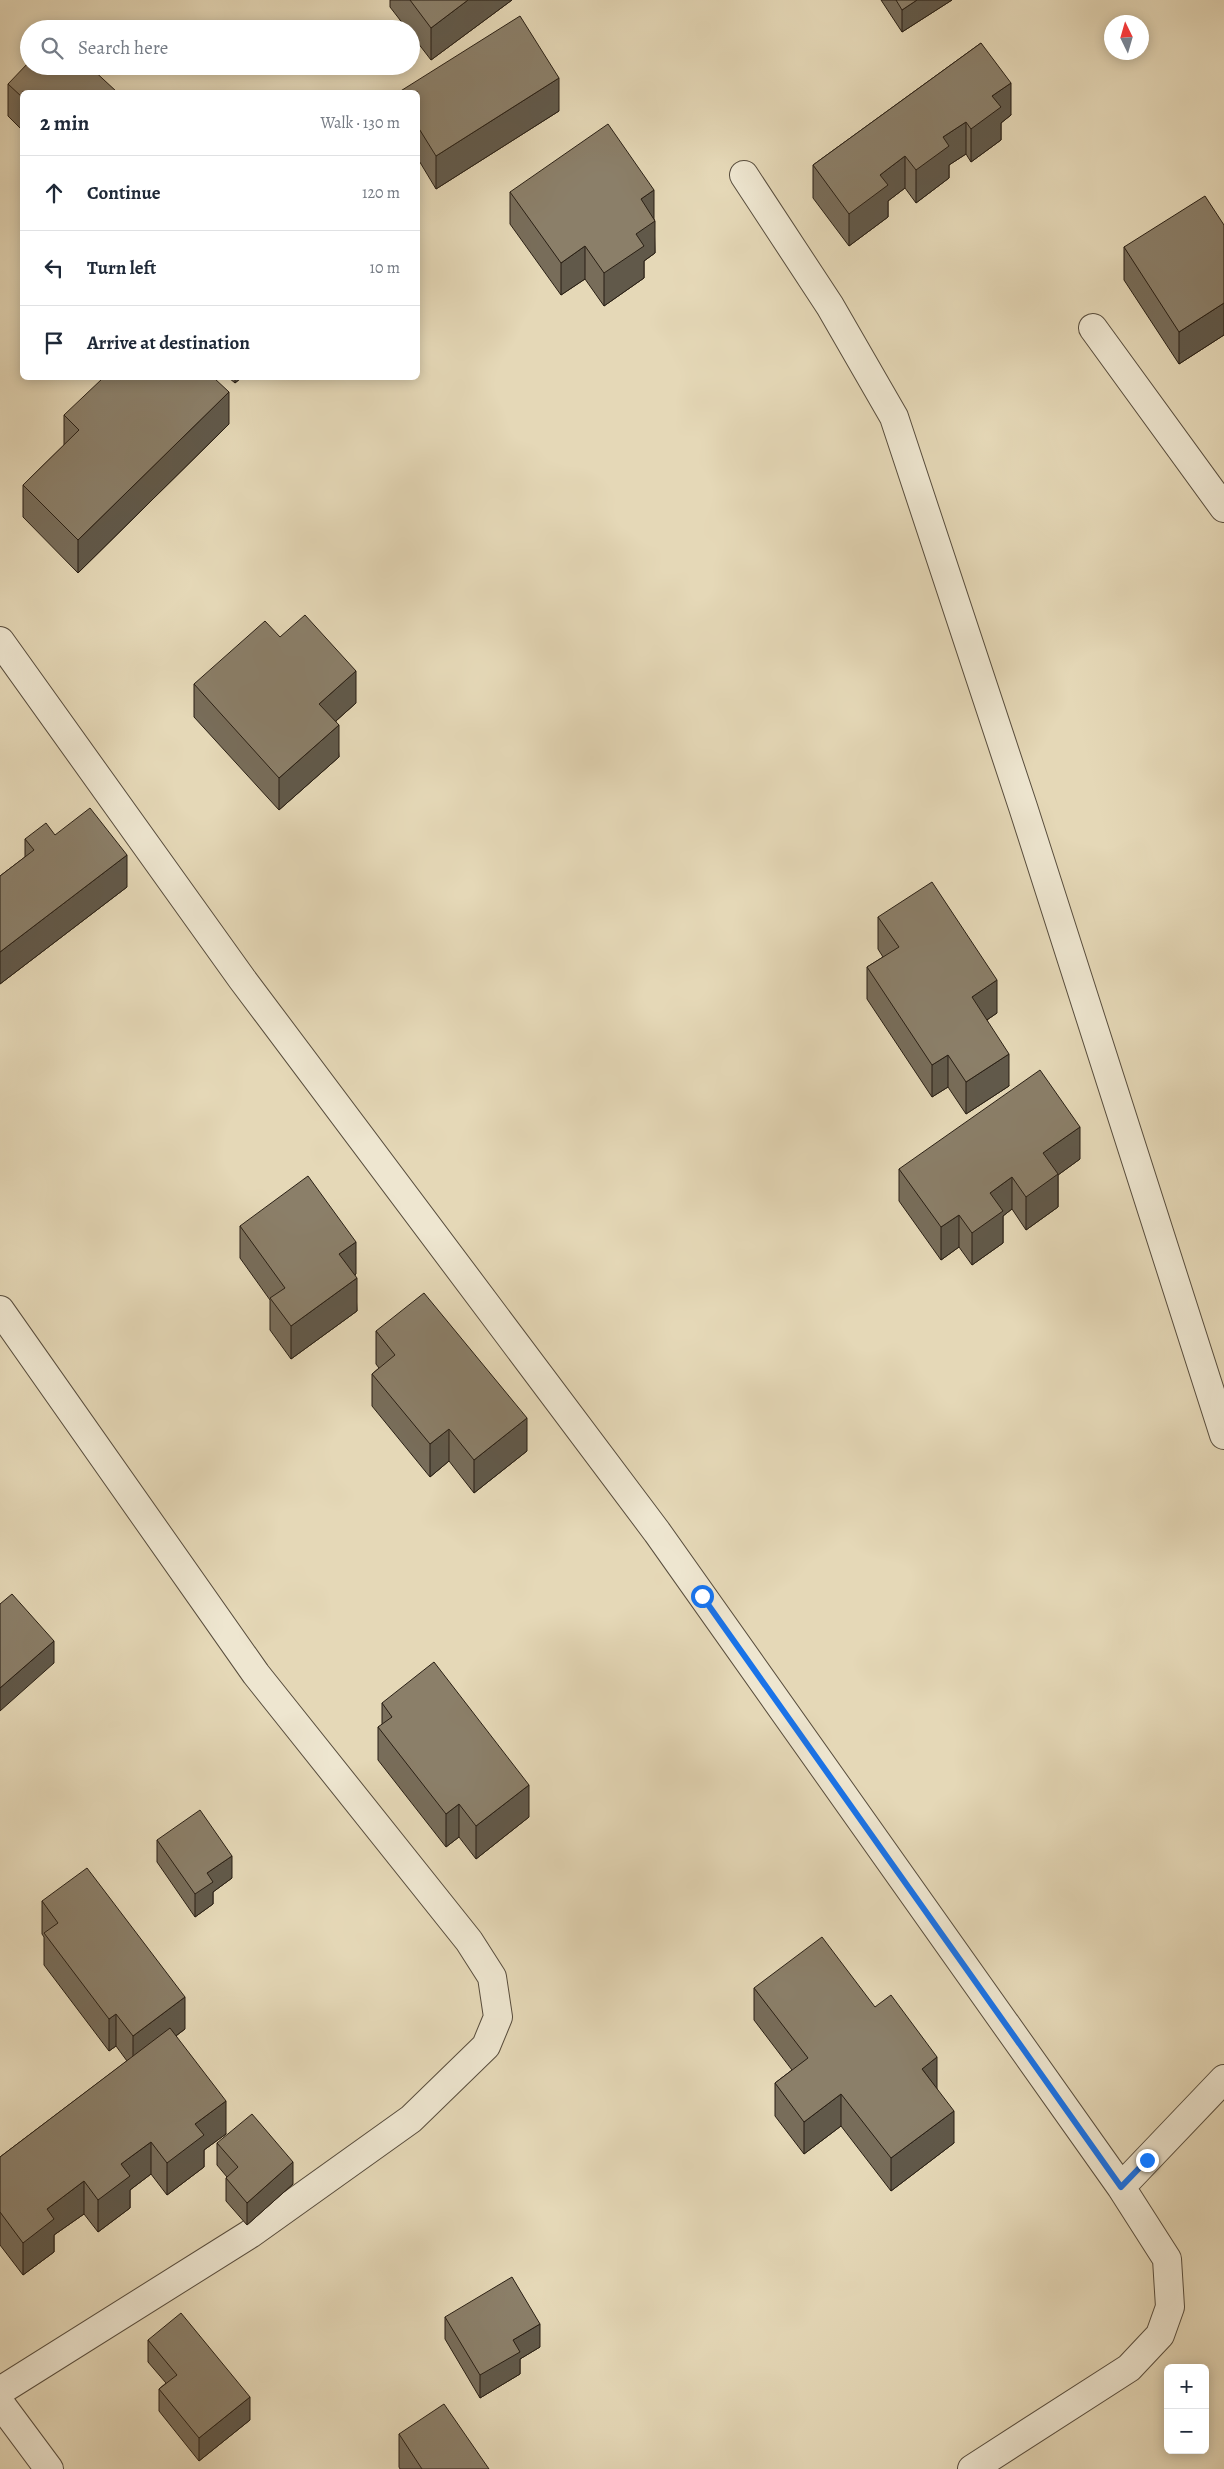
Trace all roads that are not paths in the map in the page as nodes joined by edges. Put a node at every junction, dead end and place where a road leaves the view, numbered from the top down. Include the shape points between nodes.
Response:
1 (744, 175) dead end
2 (1093, 328) dead end
3 (1224, 508) edge
4 (0, 641) edge
5 (0, 1310) edge
6 (1224, 1435) edge
7 (1224, 2079) edge
8 (1121, 2187) junction
9 (0, 2390) edge
10 (0, 2403) edge
11 (49, 2469) edge
12 (972, 2469) edge

1 - 6 street via 830,306 894,418
2 - 3 street
4 - 8 street via 242,979 657,1532
5 - 9 street via 256,1674 470,1941 492,1977 498,2017 486,2046 411,2119 250,2234
7 - 8 street
8 - 12 street via 1167,2259 1170,2308 1160,2335 1129,2368
10 - 11 street

